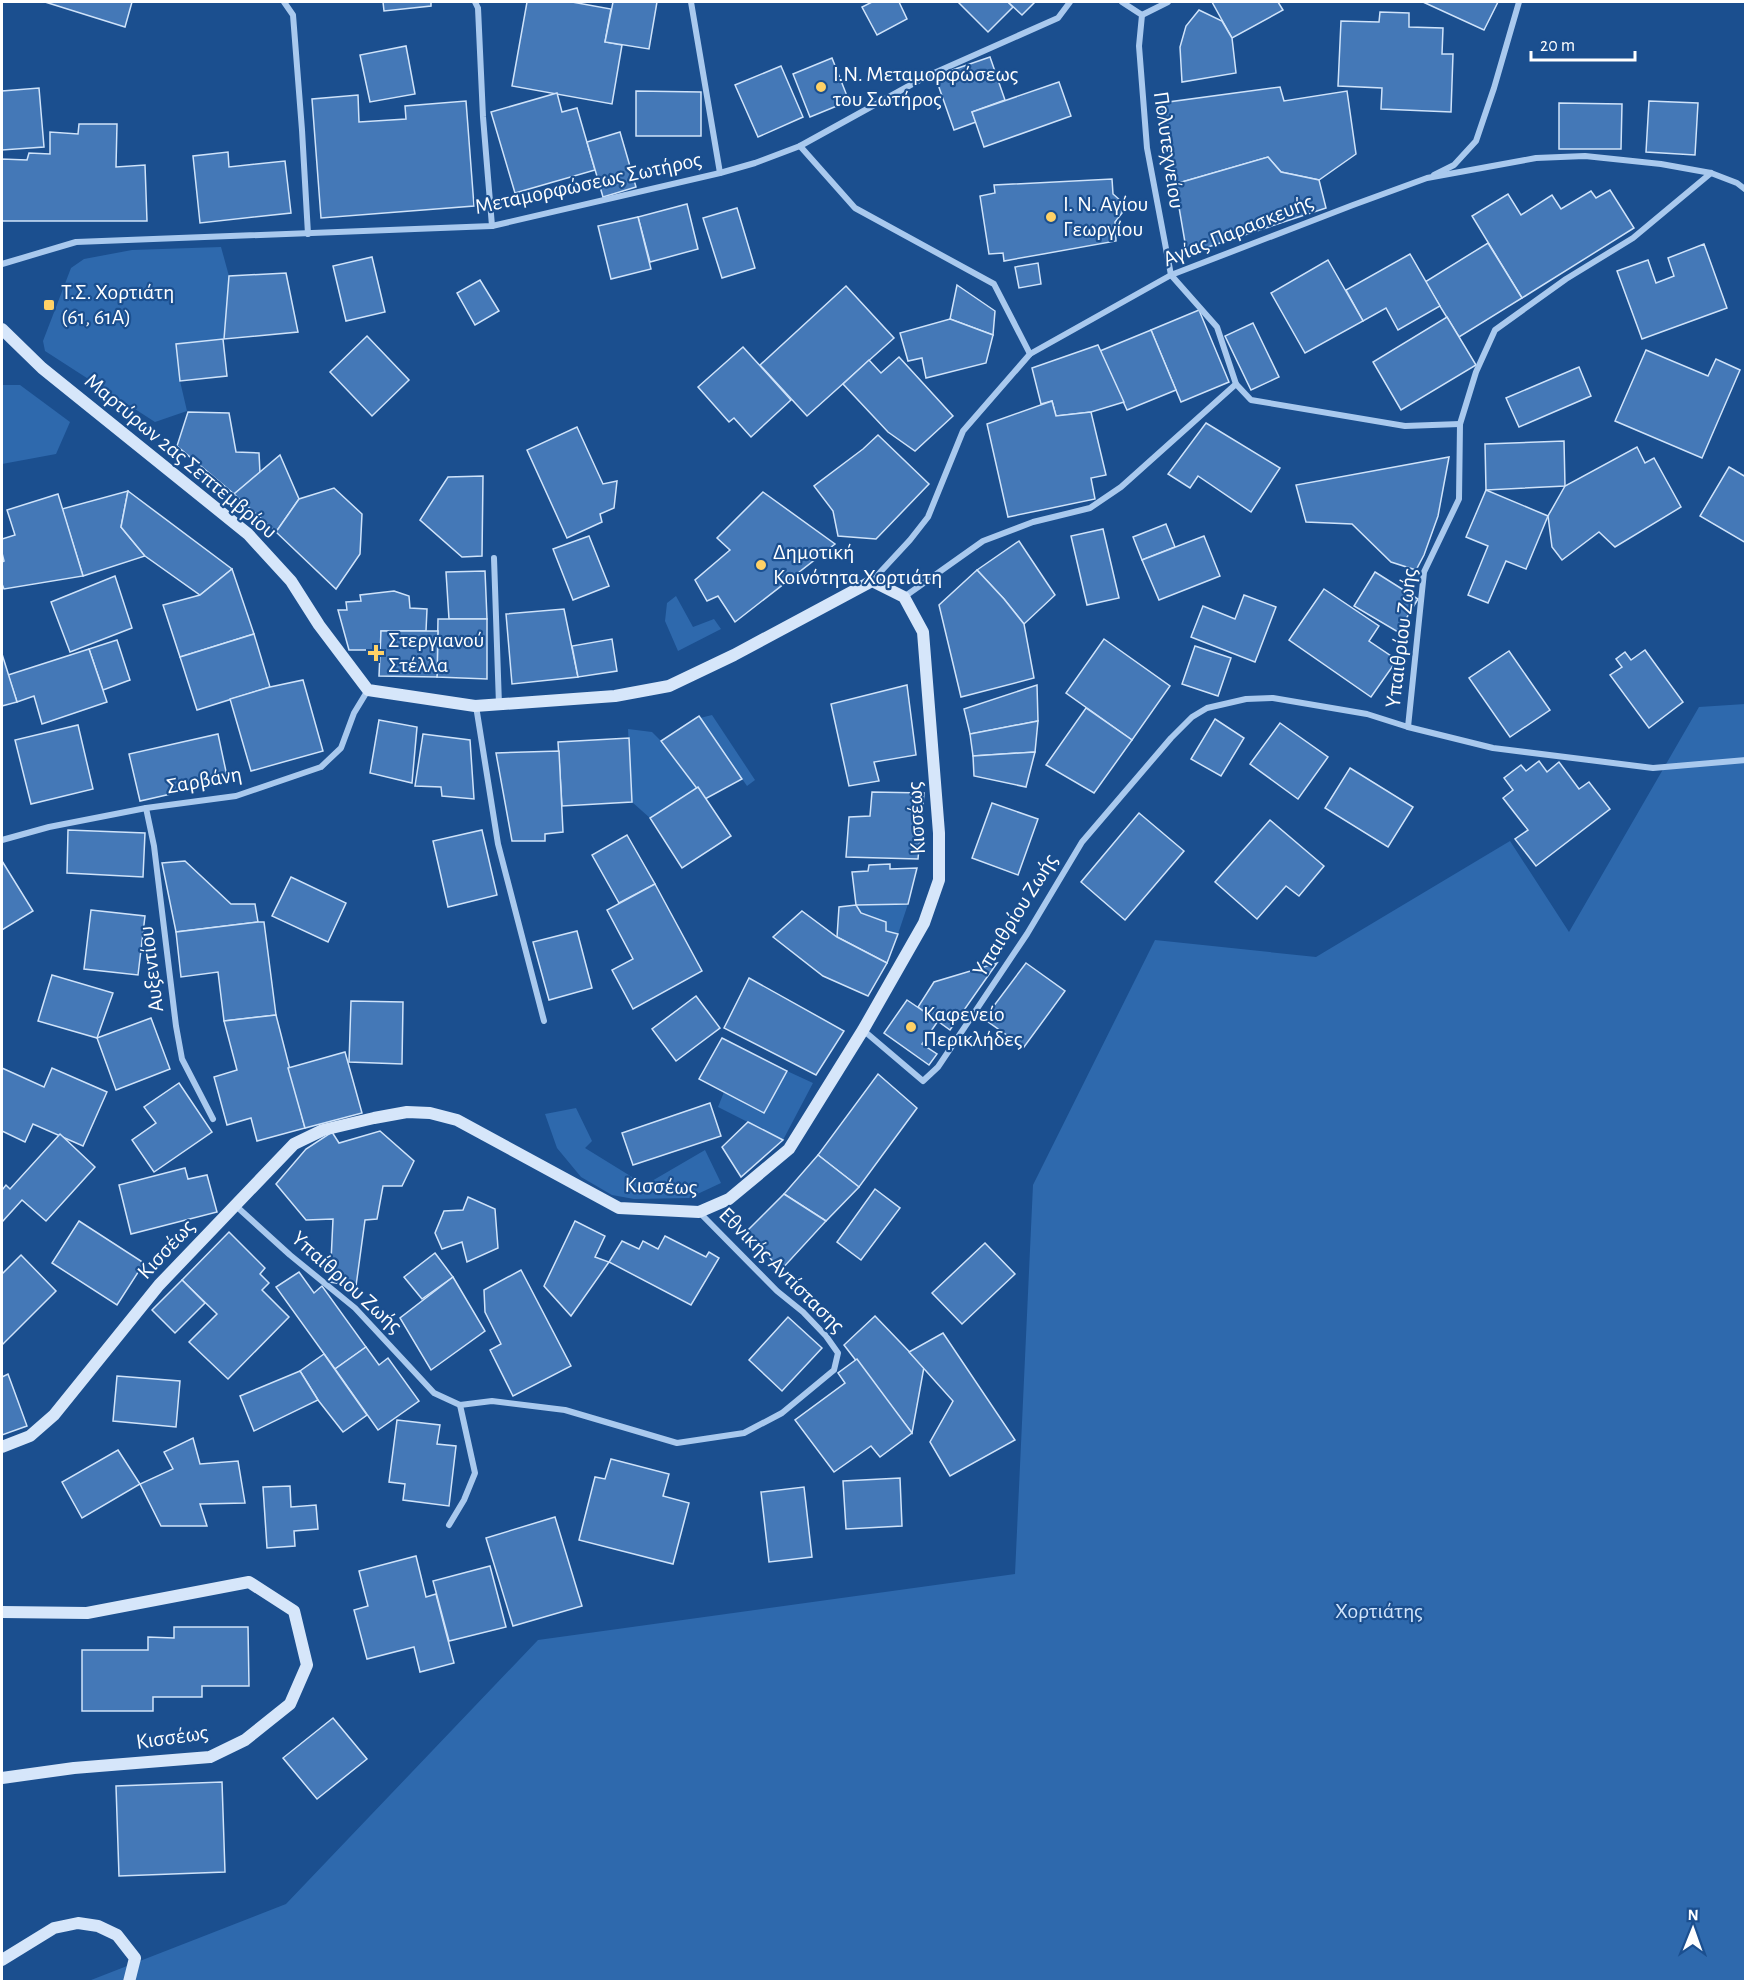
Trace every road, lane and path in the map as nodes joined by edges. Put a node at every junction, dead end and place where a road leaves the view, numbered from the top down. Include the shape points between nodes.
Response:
1 (284, 2) edge
2 (475, 2) edge
3 (691, 2) edge
4 (1070, 2) edge
5 (1122, 2) edge
6 (1168, 2) edge
7 (1519, 2) edge
8 (1142, 15) junction
9 (800, 146) junction
10 (720, 173) junction
11 (1712, 173) junction
12 (1427, 178) junction
13 (1746, 190) edge
14 (492, 226) junction
15 (308, 234) junction
16 (2, 264) edge
17 (1171, 275) junction
18 (2, 329) edge
19 (1030, 354) junction
20 (1236, 384) junction
21 (1460, 424) junction
22 (494, 558) dead end
23 (872, 582) junction
24 (904, 597) junction
25 (368, 690) junction
26 (499, 705) junction
27 (476, 706) junction
28 (1408, 727) junction
29 (1746, 760) edge
30 (146, 808) junction
31 (2, 840) edge
32 (544, 1021) dead end
33 (863, 1030) junction
34 (213, 1119) dead end
35 (236, 1206) junction
36 (699, 1212) junction
37 (460, 1405) junction
38 (2, 1447) edge
39 (449, 1525) dead end
40 (2, 1612) edge
41 (2, 1778) edge
42 (2, 1960) edge
43 (129, 1982) edge

1 - 15 street via 293,15
2 - 14 street
3 - 10 street
4 - 9 street, Μεταμορφώσεως Σωτήρος via 1058,18 925,77
5 - 8 street
6 - 8 street
7 - 12 street via 1476,141 1454,165
8 - 17 street, Πολυτεχνείου via 1139,46 1147,148
9 - 10 street, Μεταμορφώσεως Σωτήρος
9 - 19 street via 855,208 994,284
10 - 14 street, Μεταμορφώσεως Σωτήρος
11 - 12 street, Αγίας Παρασκευής via 1586,156 1536,158
11 - 13 street, Αγίας Παρασκευής
11 - 21 street, Υπαιθρίου Ζωής via 1633,238 1566,279 1496,330 1476,372
12 - 17 street, Αγίας Παρασκευής
14 - 15 street, Μεταμορφώσεως Σωτήρος
15 - 16 street, Μεταμορφώσεως Σωτήρος via 76,242
17 - 19 street, Αγίας Παρασκευής
17 - 20 street via 1217,327
18 - 25 street, Μαρτύρων 2ας Σεπτεμβρίου via 42,368 248,534 291,580
19 - 23 street, Αγίας Παρασκευής via 963,430 928,516
20 - 21 street via 1251,400 1405,426
20 - 24 street via 1121,487 1090,508 1033,522 984,541
21 - 28 street, Υπαιθρίου Ζωής via 1459,499 1424,572
22 - 26 street
23 - 24 street
23 - 26 street via 669,686 615,696
24 - 33 street, Κισσέως via 923,632 939,833 939,880 924,923
25 - 27 street
25 - 30 street, Σαρβάνη via 340,748 321,767 236,796
26 - 27 street
27 - 32 street via 498,844
28 - 29 street via 1493,748 1653,768
28 - 33 street, Υπαιθρίου Ζωής via 1367,714 1273,698 1206,708 1171,738 1082,842 939,1067 923,1081
30 - 31 street, Σαρβάνη
30 - 34 street, Αυξεντίου via 182,1059
33 - 36 street, Κισσέως via 789,1149 729,1199
35 - 36 street, Κισσέως via 294,1144 323,1130 407,1112 457,1120 619,1208
35 - 37 street, Υπαίθριου Ζωής via 355,1308 434,1393
35 - 38 street, Κισσέως via 159,1285 54,1415 30,1436
36 - 37 street, Εθνικής Αντίστασης via 777,1292 803,1312 838,1353 834,1370 782,1413 744,1433 677,1443 565,1410 492,1401
37 - 39 street via 475,1473
40 - 41 street, Κισσέως via 87,1612 249,1582 294,1611 308,1665 290,1704 245,1740 210,1757
42 - 43 street via 54,1928 78,1923 98,1926 117,1935 135,1958

